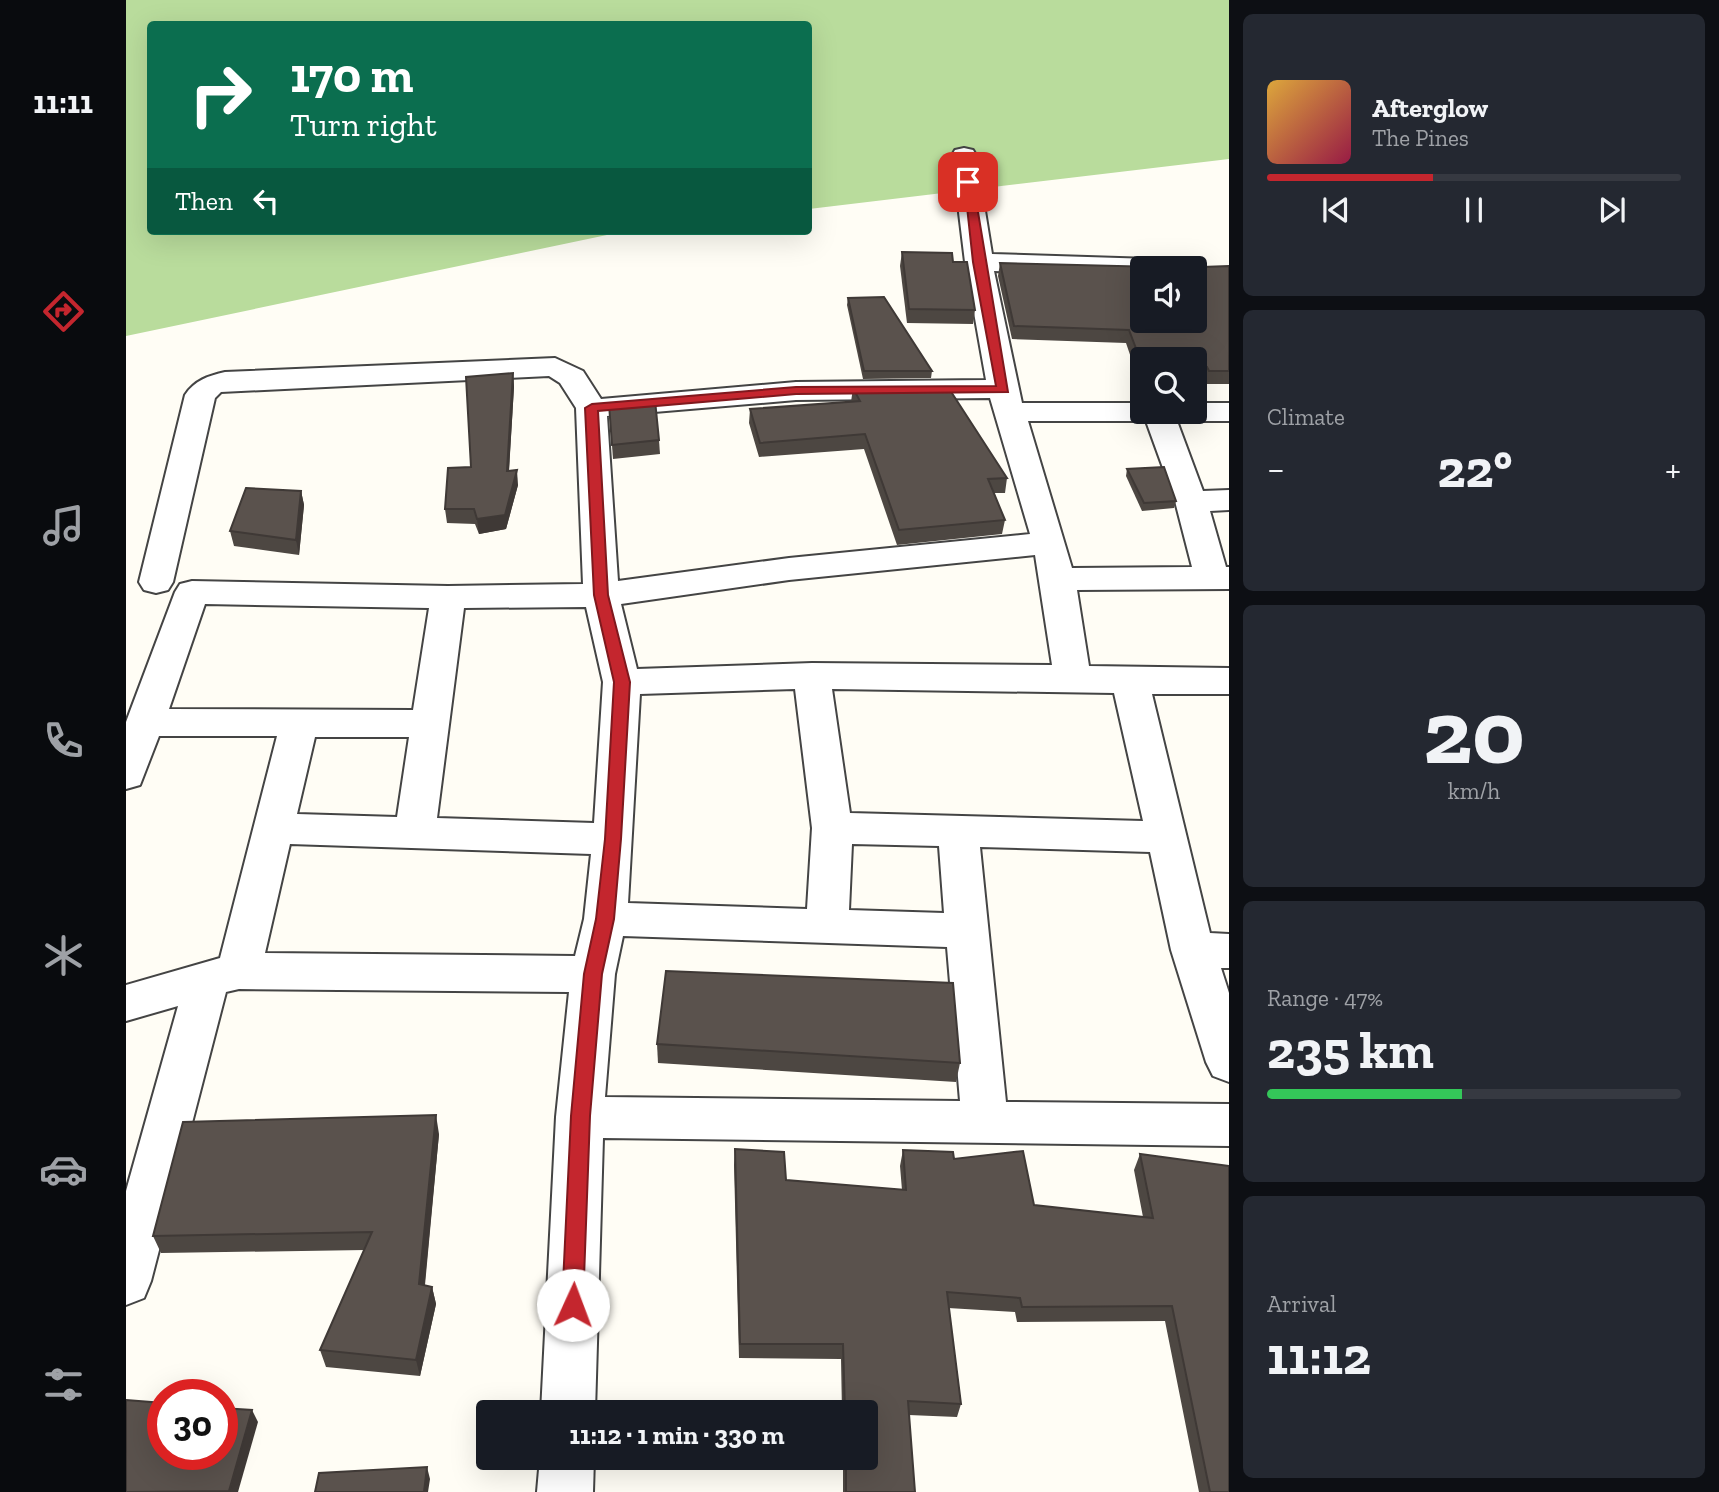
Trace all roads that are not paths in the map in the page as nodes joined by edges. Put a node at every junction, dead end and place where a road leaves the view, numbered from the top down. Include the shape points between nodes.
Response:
1 (964, 155) dead end
2 (979, 262) junction
3 (1130, 266) edge
4 (1007, 401) junction
5 (592, 408) junction
6 (1130, 411) edge
7 (1207, 412) edge
8 (1229, 412) edge
9 (1162, 424) edge
10 (1191, 500) junction
11 (1229, 500) edge
12 (1053, 561) junction
13 (1220, 578) edge
14 (158, 585) edge
15 (601, 595) junction
16 (448, 597) junction
17 (812, 676) junction
18 (1072, 678) junction
19 (1130, 681) junction
20 (1229, 681) edge
21 (622, 682) junction
22 (146, 722) junction
23 (430, 724) junction
24 (299, 725) junction
25 (128, 766) edge
26 (273, 828) junction
27 (832, 828) junction
28 (958, 831) junction
29 (415, 832) junction
30 (1168, 837) junction
31 (613, 839) junction
32 (605, 919) junction
33 (827, 928) junction
34 (969, 931) junction
35 (1211, 950) edge
36 (593, 974) junction
37 (224, 975) junction
38 (126, 1003) edge
39 (1229, 1062) edge
40 (580, 1116) junction
41 (985, 1124) junction
42 (1229, 1125) edge
43 (126, 1281) edge
44 (568, 1400) edge
45 (566, 1470) edge
46 (565, 1492) edge

1 - 2 street
2 - 3 street
2 - 4 street
4 - 5 street via 796,391
4 - 6 street
4 - 12 street
5 - 14 street via 572,377 555,367 225,381 210,386 200,395
5 - 15 street
7 - 8 street
9 - 10 street
10 - 11 street
10 - 13 street
12 - 13 street
12 - 15 street via 789,569
12 - 18 street
14 - 16 street
14 - 22 street
15 - 16 street
15 - 21 street
16 - 23 street
17 - 18 street
17 - 21 street
17 - 27 street
18 - 19 street
19 - 20 street
19 - 30 street
21 - 31 street
22 - 24 street
22 - 25 street
23 - 24 street
23 - 29 street
24 - 26 street
26 - 29 street
26 - 37 street
27 - 28 street
27 - 33 street
28 - 30 street
28 - 34 street
29 - 31 street
30 - 35 street
31 - 32 street
32 - 33 street
32 - 36 street
33 - 34 street
34 - 41 street
35 - 39 street
36 - 37 street
36 - 40 street
37 - 38 street
37 - 43 street
40 - 41 street
40 - 44 street
41 - 42 street
45 - 46 street

